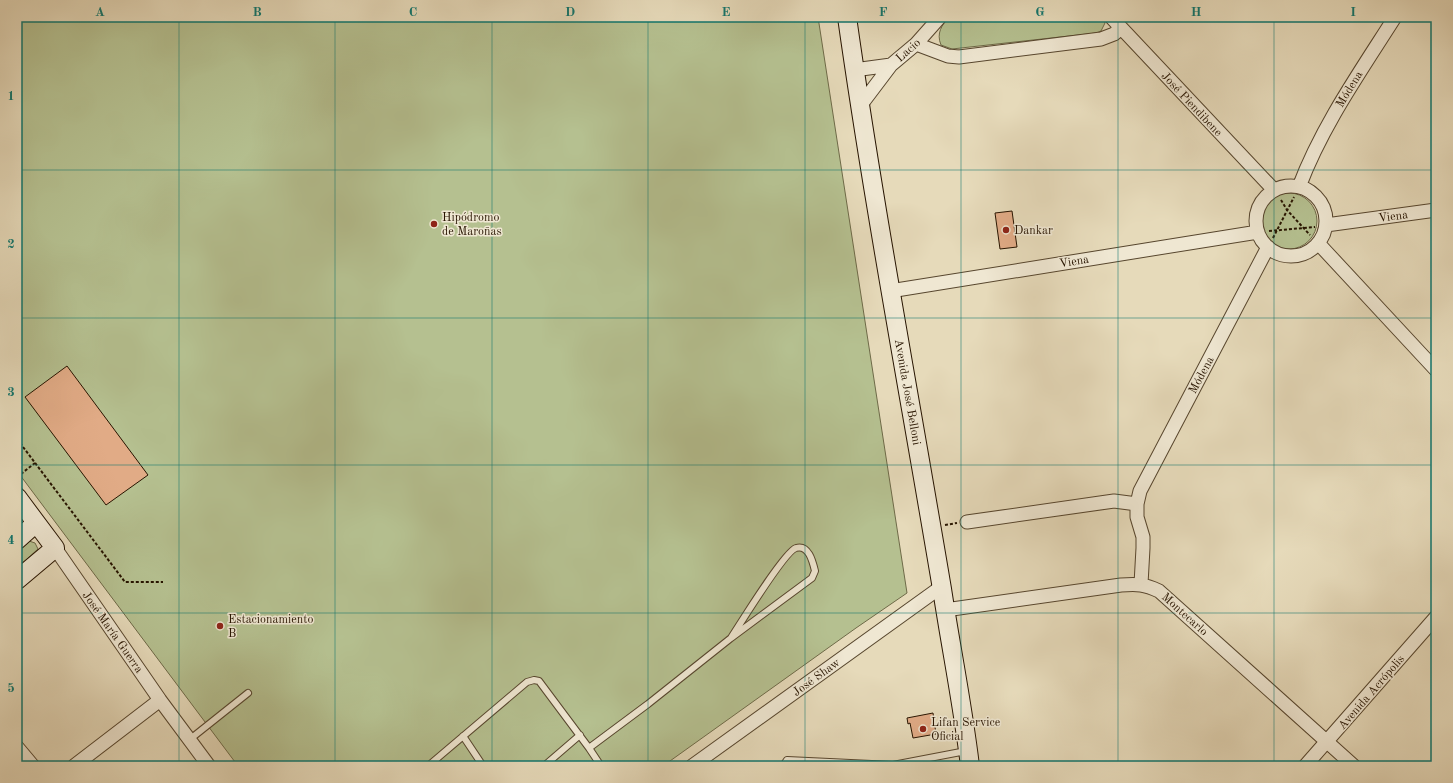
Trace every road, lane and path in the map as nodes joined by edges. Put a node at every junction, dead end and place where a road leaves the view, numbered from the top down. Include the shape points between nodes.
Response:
1 (847, 17) edge
2 (940, 17) edge
3 (1111, 17) edge
4 (1395, 17) edge
5 (1121, 28) junction
6 (916, 44) junction
7 (891, 65) junction
8 (854, 70) junction
9 (860, 106) junction
10 (1299, 187) junction
11 (1274, 190) junction
12 (1288, 210) junction
13 (1436, 210) edge
14 (1326, 225) junction
15 (1304, 228) junction
16 (1277, 230) junction
17 (1258, 232) junction
18 (1318, 243) junction
19 (1268, 248) junction
20 (890, 291) junction
21 (1436, 370) edge
22 (17, 439) edge
23 (35, 463) junction
24 (17, 477) edge
25 (17, 497) edge
26 (1136, 504) junction
27 (967, 522) joint
28 (36, 524) junction
29 (932, 526) junction
30 (17, 540) edge
31 (55, 548) junction
32 (17, 580) edge
33 (163, 582) dead end
34 (1141, 584) junction
35 (941, 587) junction
36 (945, 610) junction
37 (1436, 617) edge
38 (731, 638) junction
39 (248, 693) dead end
40 (160, 700) junction
41 (580, 735) junction
42 (463, 736) junction
43 (189, 740) junction
44 (1327, 741) junction
45 (17, 747) edge
46 (589, 748) junction
47 (969, 758) edge
48 (33, 766) edge
49 (74, 766) edge
50 (208, 766) edge
51 (428, 766) edge
52 (483, 766) edge
53 (544, 766) edge
54 (601, 766) edge
55 (692, 766) edge
56 (783, 766) edge
57 (1305, 766) edge
58 (1354, 766) edge

1 - 8 main road, Avenida José Belloni
2 - 6 street, Lacio
3 - 5 street, José Piendibene
4 - 10 street, Módena via 1350,86 1309,162
5 - 6 street via 1101,40 959,57 948,56
5 - 11 street, José Piendibene
6 - 7 street, Lacio
7 - 8 street, Lacio
7 - 9 street, Lacio
8 - 9 main road, Avenida José Belloni
9 - 20 main road, Avenida José Belloni
10 - 11 street via 1286,186
10 - 12 path
10 - 14 street via 1307,190 1319,201 1326,216
11 - 12 path
11 - 17 street via 1258,208
12 - 15 path
12 - 16 path
13 - 14 street, Viena
14 - 15 path
14 - 18 street
15 - 16 path
15 - 18 path
16 - 17 path
16 - 19 path
17 - 19 street
17 - 20 street, Viena
18 - 19 street via 1294,256
18 - 21 street
19 - 26 street, Módena via 1140,491
20 - 29 main road, Avenida José Belloni
22 - 23 path
23 - 24 path
23 - 33 path via 126,582
25 - 28 main road, José María Guerra
26 - 27 street via 1114,501
26 - 34 street, Módena via 1143,537
27 - 29 path
28 - 30 main road
28 - 31 main road, José María Guerra
29 - 35 main road, Avenida José Belloni
31 - 32 main road
31 - 40 street, José María Guerra
34 - 36 street, Montecarlo via 1121,584
34 - 44 street, Montecarlo via 1159,591
35 - 36 main road, Avenida José Belloni
35 - 55 street, José Shaw
36 - 47 main road, Avenida José Belloni
37 - 44 street, Avenida Acrópolis
38 - 38 lane via 790,551 802,548 808,552 815,572 812,578
38 - 46 lane
39 - 43 lane
40 - 43 street, José María Guerra
40 - 49 street
41 - 42 lane via 539,681 534,680 527,682
41 - 46 lane
41 - 53 lane
42 - 51 lane
42 - 52 lane
43 - 50 street, José María Guerra
44 - 57 street, Avenida Acrópolis
44 - 58 street, Montecarlo
45 - 48 street
46 - 54 lane
47 - 56 lane via 893,765 787,760

